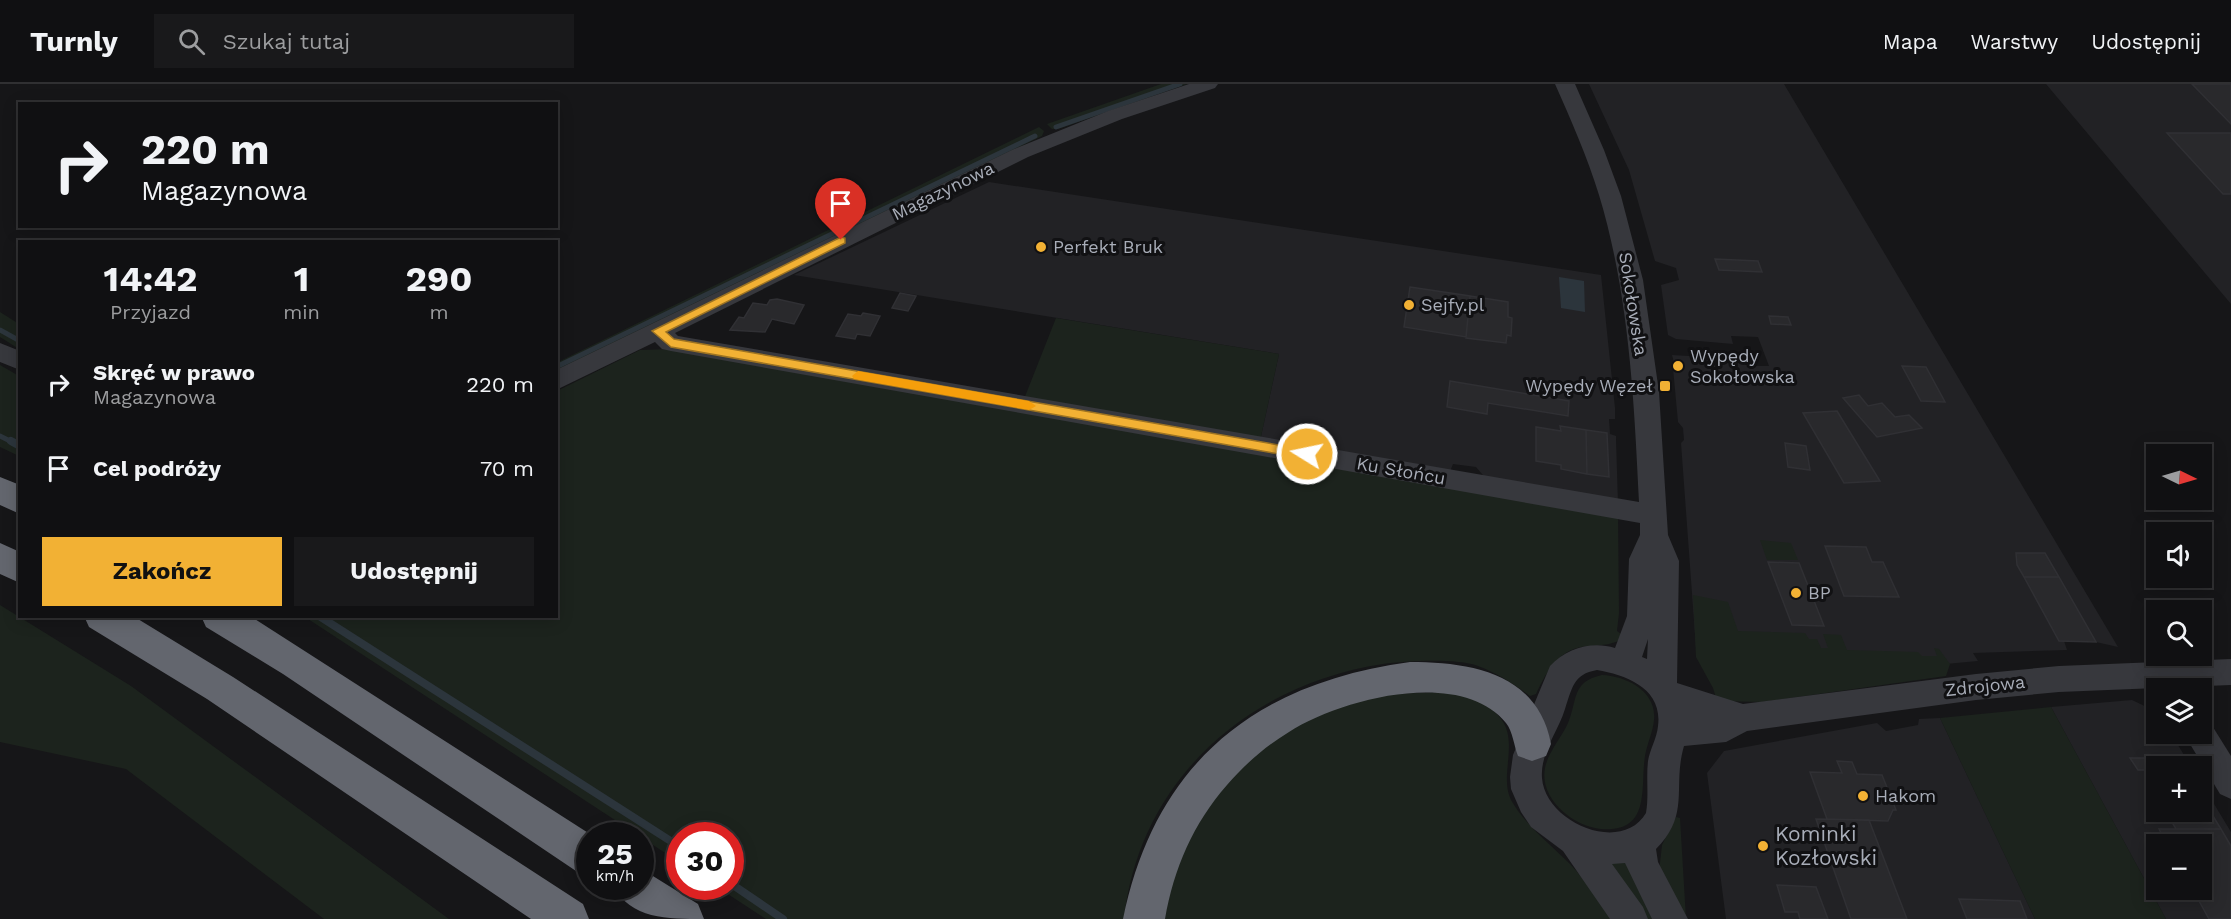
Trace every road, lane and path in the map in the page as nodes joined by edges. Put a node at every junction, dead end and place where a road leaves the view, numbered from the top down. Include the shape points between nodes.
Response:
1 (1208, 84) edge
2 (1565, 84) edge
3 (658, 331) junction
4 (0, 351) edge
5 (18, 361) edge
6 (558, 380) edge
7 (0, 490) edge
8 (18, 500) edge
9 (1653, 525) junction
10 (0, 557) edge
11 (18, 567) edge
12 (105, 618) edge
13 (222, 618) edge
14 (1625, 662) junction
15 (2231, 672) edge
16 (2188, 678) edge
17 (2146, 682) edge
18 (1663, 688) junction
19 (1741, 718) junction
20 (1671, 735) junction
21 (1532, 744) junction
22 (2206, 744) edge
23 (2231, 784) edge
24 (1574, 839) junction
25 (1639, 843) junction
26 (576, 848) edge
27 (654, 899) edge
28 (568, 919) edge
29 (683, 919) edge
30 (1144, 919) edge
31 (1631, 919) edge
32 (1671, 919) edge

1 - 3 street, Magazynowa via 1115,115 1021,153
2 - 9 street, Sokołowska via 1617,218 1629,270 1646,392
3 - 6 street, Magazynowa
3 - 9 street, Ku Słońcu via 671,343
4 - 5 street
7 - 8 highway
9 - 14 street, Sokołowska via 1643,559 1642,616
9 - 18 street, Sokołowska via 1665,561
10 - 11 highway
12 - 28 highway via 220,688
13 - 26 highway
14 - 18 street
14 - 21 street via 1597,657 1580,660 1566,669
15 - 16 street, Zdrojowa
17 - 19 street, Zdrojowa via 1976,687
18 - 19 street, Zdrojowa
18 - 20 street via 1674,716
19 - 20 street, Zdrojowa via 1726,728
20 - 25 street via 1664,759 1664,794 1658,825
21 - 24 street via 1524,773 1530,797 1544,816
21 - 30 highway via 1530,727 1519,710 1484,686 1462,680 1419,678 1378,683 1293,709 1234,750 1187,805 1152,882
22 - 23 street
24 - 25 street via 1604,849
24 - 31 street
25 - 32 street via 1642,866
27 - 29 highway

